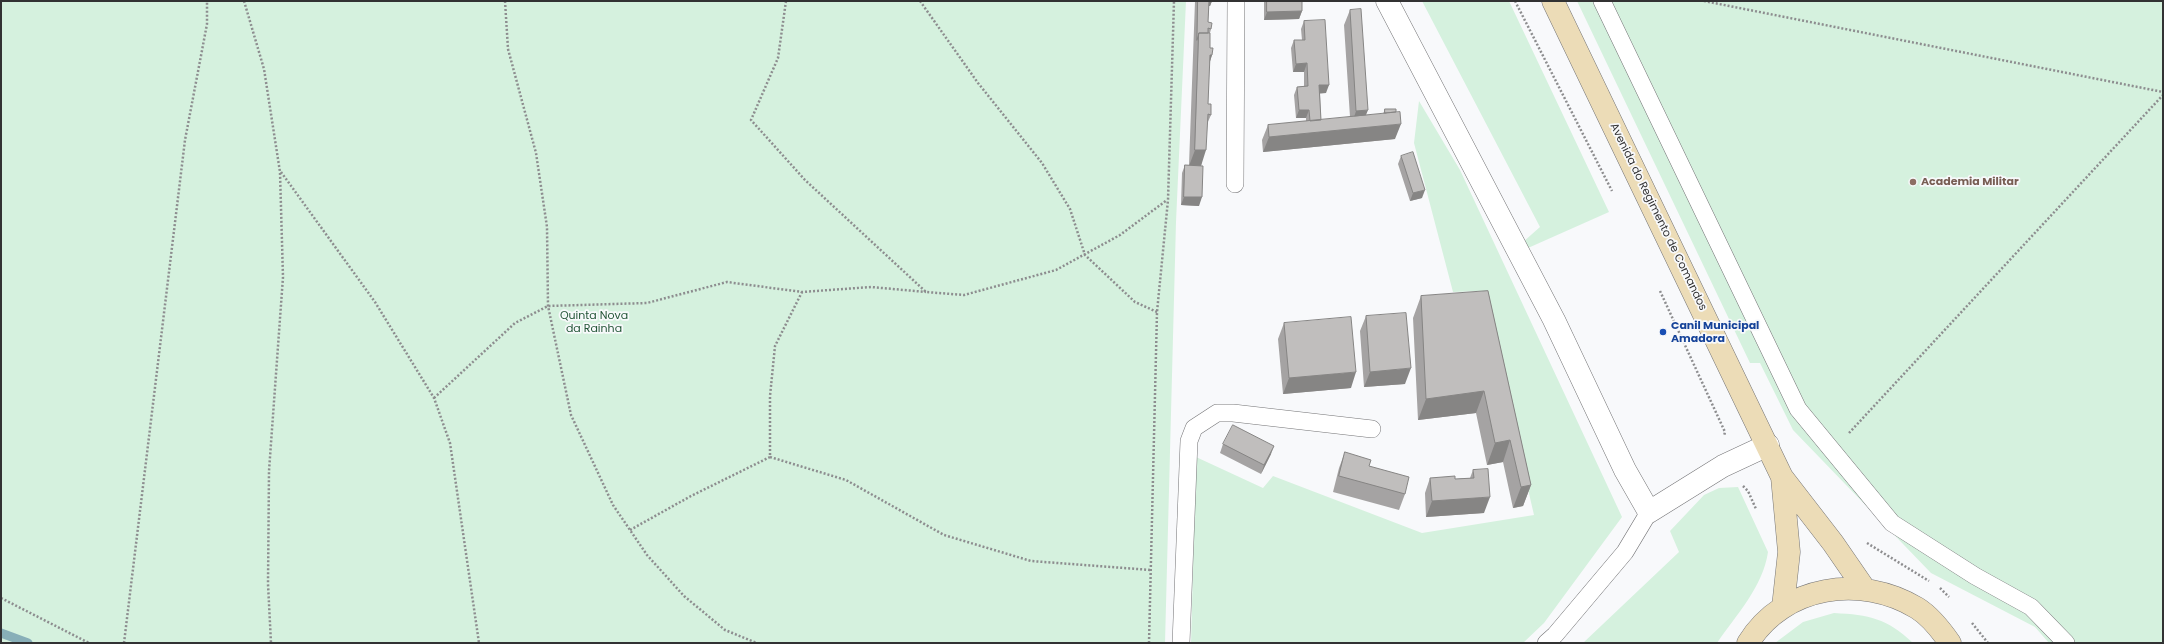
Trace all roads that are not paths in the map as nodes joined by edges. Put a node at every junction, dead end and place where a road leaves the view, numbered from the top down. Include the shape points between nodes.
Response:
1 (1236, 1) edge
2 (1387, 1) edge
3 (1553, 1) edge
4 (1602, 1) edge
5 (1235, 184) dead end
6 (1372, 429) dead end
7 (1768, 445) junction
8 (1782, 477) junction
9 (1648, 512) junction
10 (1864, 588) junction
11 (1783, 606) junction
12 (1182, 643) edge
13 (1546, 643) edge
14 (1748, 643) edge
15 (1950, 643) edge
16 (2066, 643) edge

1 - 5 lane
2 - 9 street via 1554,320 1625,470
3 - 7 main road, Avenida do Regimento de Comandos
4 - 16 lane via 1798,409 1892,523 1975,576 2031,607
6 - 12 lane via 1233,413 1217,413 1194,428 1189,441
7 - 8 main road, Avenida do Regimento de Comandos
7 - 9 street via 1722,466
8 - 10 main road, Avenida do Regimento de Comandos
8 - 11 main road, Avenida do Regimento de Comandos via 1789,552
9 - 13 lane via 1625,552
10 - 11 main road via 1822,590
10 - 15 main road via 1892,595 1918,609 1940,628
11 - 14 main road via 1756,631

